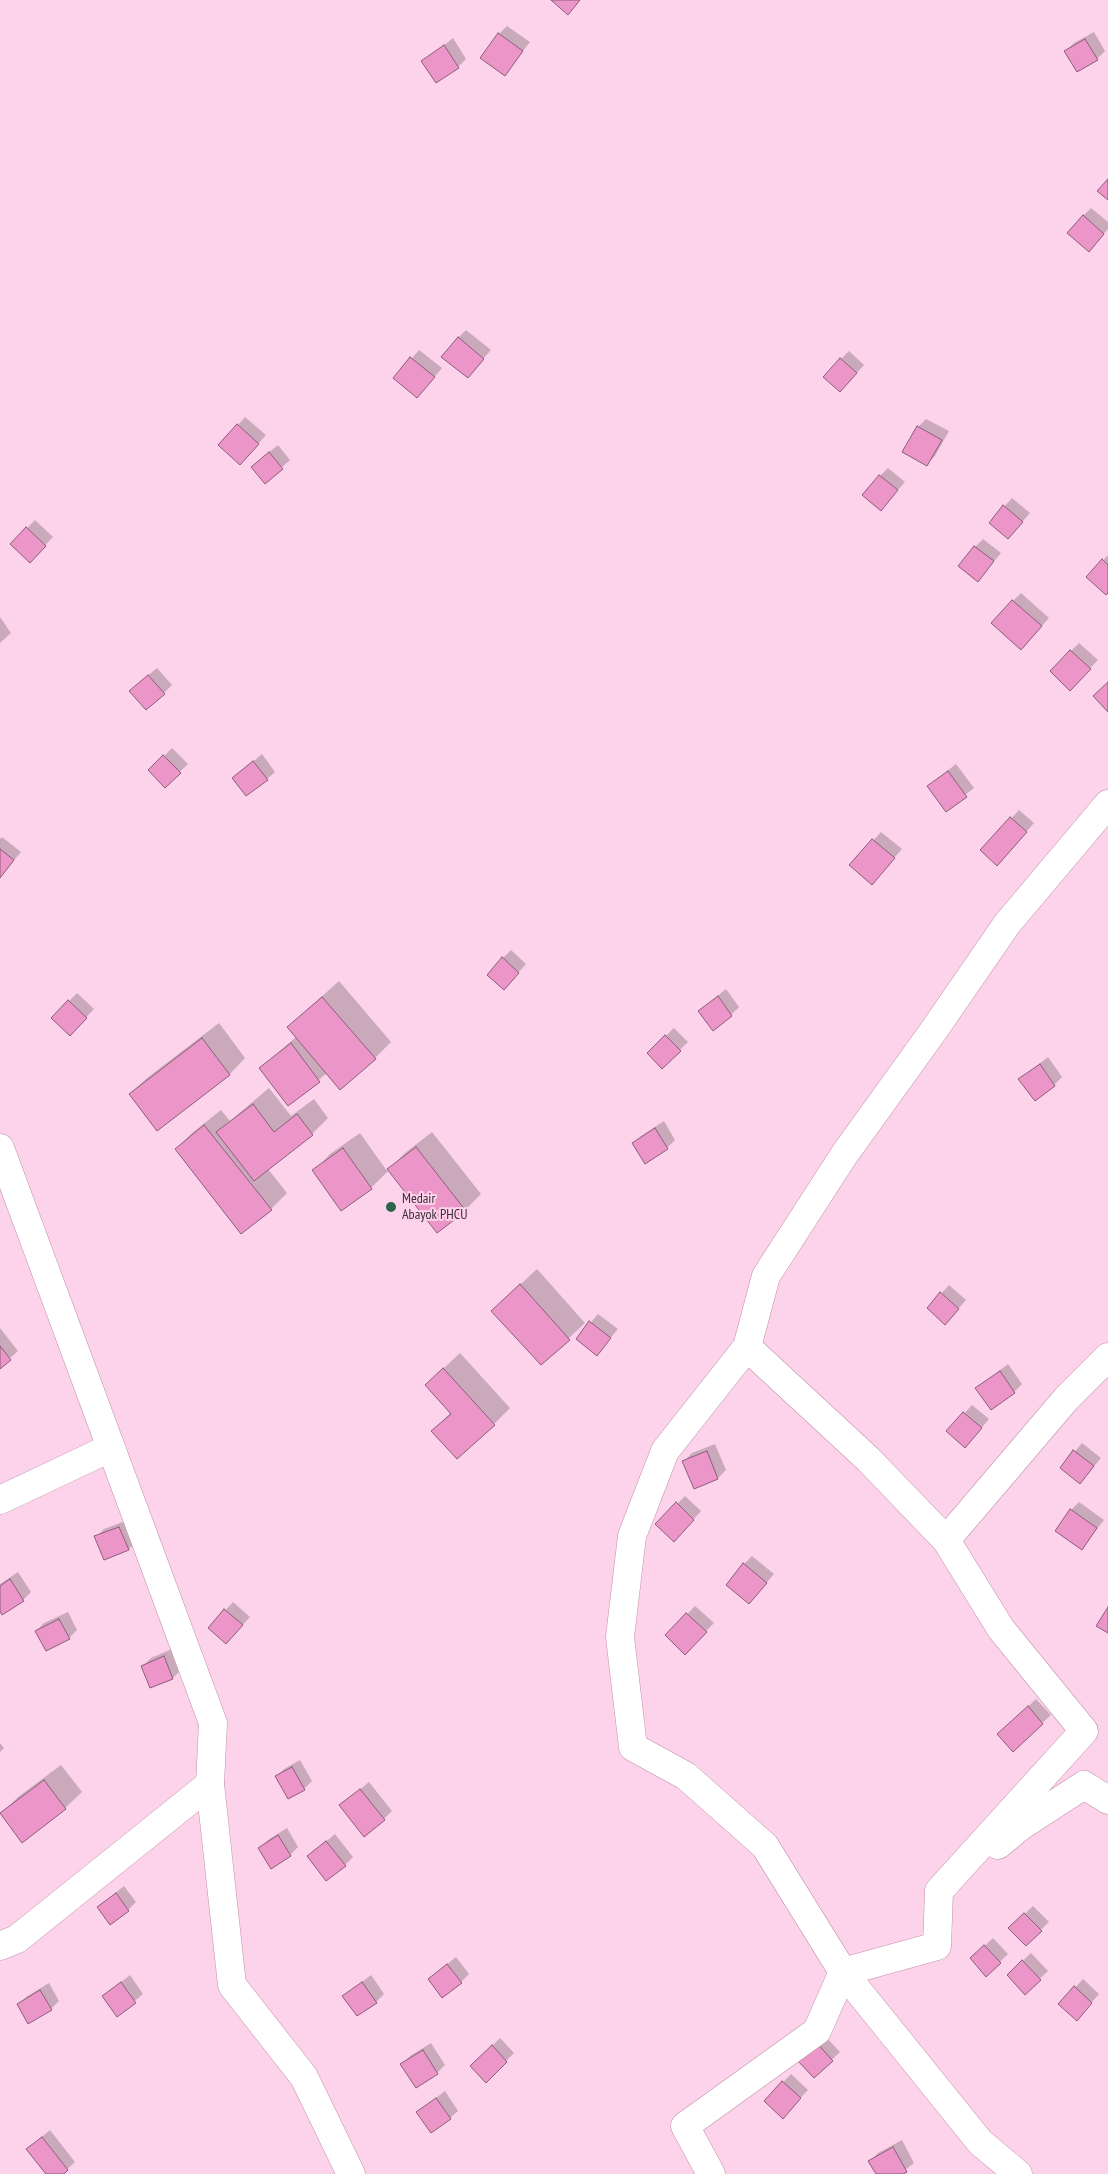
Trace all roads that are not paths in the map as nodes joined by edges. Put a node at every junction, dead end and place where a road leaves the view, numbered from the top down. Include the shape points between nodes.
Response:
1 (1108, 804) edge
2 (0, 1148) edge
3 (747, 1347) junction
4 (1108, 1357) edge
5 (110, 1448) junction
6 (0, 1500) edge
7 (946, 1540) junction
8 (210, 1784) junction
9 (1108, 1800) edge
10 (939, 1891) junction
11 (0, 1946) edge
12 (842, 1972) junction
13 (351, 2174) edge
14 (711, 2174) edge
15 (1018, 2174) edge

1 - 3 street via 1007,924 844,1155 766,1276
2 - 5 street
3 - 7 street via 868,1458
3 - 12 street via 665,1451 632,1536 620,1637 633,1747 686,1776 765,1846
4 - 7 street via 1066,1398
5 - 6 street
5 - 8 street via 213,1723
7 - 10 street via 1001,1629 1084,1731
8 - 11 street via 17,1939
8 - 13 street via 232,1986 304,2077
9 - 10 street via 1084,1785 1021,1826
10 - 12 street via 937,1946
12 - 14 street via 817,2030 685,2126
12 - 15 street via 980,2142

